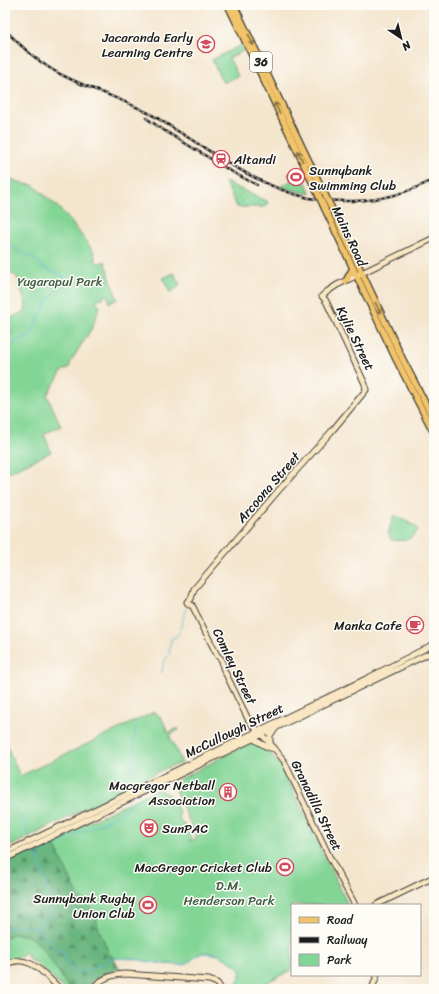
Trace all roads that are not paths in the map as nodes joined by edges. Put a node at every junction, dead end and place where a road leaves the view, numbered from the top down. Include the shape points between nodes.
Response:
1 (228, 5) edge
2 (234, 5) edge
3 (430, 5) edge
4 (434, 13) edge
5 (434, 238) edge
6 (353, 268) junction
7 (359, 274) junction
8 (346, 281) junction
9 (406, 373) junction
10 (365, 392) joint
11 (434, 420) edge
12 (434, 433) edge
13 (192, 602) joint
14 (434, 644) edge
15 (434, 651) edge
16 (252, 725) junction
17 (278, 726) junction
18 (259, 732) junction
19 (244, 737) junction
20 (252, 738) junction
21 (270, 743) junction
22 (275, 749) junction
23 (128, 796) junction
24 (24, 847) junction
25 (5, 853) edge
26 (5, 859) edge
27 (434, 877) edge
28 (353, 904) edge
29 (378, 904) edge
30 (5, 965) edge
31 (377, 976) edge
32 (60, 989) edge
33 (92, 989) edge
34 (221, 989) edge
35 (372, 989) edge

6 -> 1 main road, Mains Road / 36, bridge
2 -> 7 main road, Mains Road / 36, bridge via 326,197
3 - 4 street
5 - 7 street
6 - 7 main road, Mains Road / 36
6 - 8 main road
7 - 8 street
7 - 9 main road, Mains Road / 36
8 - 10 street, Kylie Street via 322,296 366,385
9 - 11 main road, Mains Road / 36
9 - 12 main road, Mains Road / 36
10 - 13 street, Arcoona Street via 194,588
13 - 16 street, Comley Street
14 - 18 street, McCullough Street
15 - 17 street, McCullough Street
16 - 18 street, Comley Street
16 - 19 street
17 - 18 street, McCullough Street
17 - 21 street via 270,735
18 - 19 street, McCullough Street
18 - 20 street, McCullough Street
18 - 21 street, Granadilla Street
19 - 23 street, McCullough Street
20 - 22 street
20 - 23 street, McCullough Street
21 - 22 street, Granadilla Street
22 - 28 street, Granadilla Street via 284,761
23 - 24 street, McCullough Street
24 - 25 street
24 - 26 street
27 - 29 street
30 - 32 street via 16,960 36,965
31 - 35 street
33 - 34 street via 106,978 119,974 208,980 217,983

